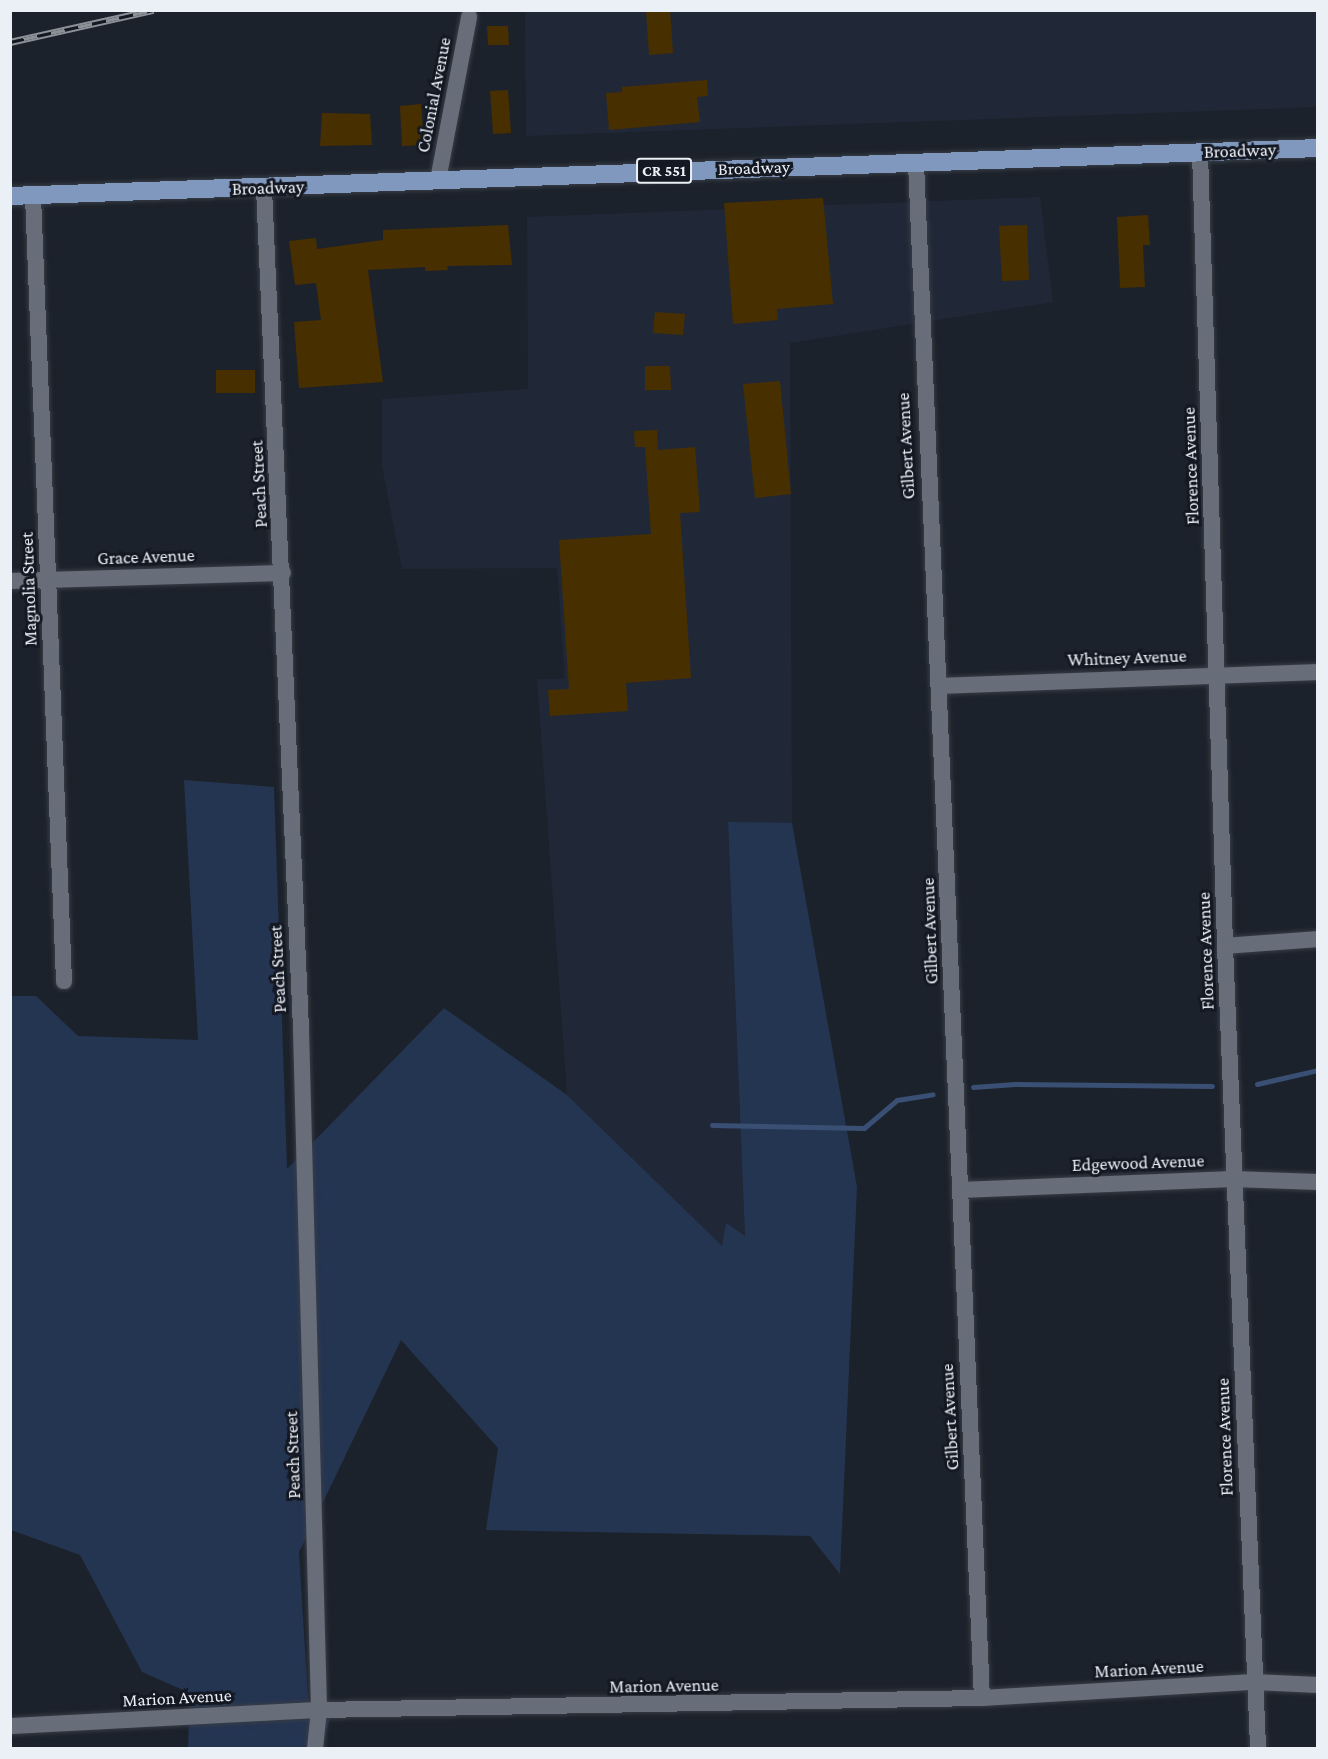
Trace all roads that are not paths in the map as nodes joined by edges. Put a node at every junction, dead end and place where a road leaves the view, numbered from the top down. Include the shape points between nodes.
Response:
1 (468, 17) dead end
2 (1317, 148) edge
3 (1200, 153) junction
4 (916, 163) junction
5 (438, 180) junction
6 (264, 188) junction
7 (10, 196) edge
8 (33, 196) junction
9 (283, 573) junction
10 (48, 579) junction
11 (10, 581) edge
12 (1317, 672) edge
13 (1218, 674) junction
14 (939, 686) junction
15 (1317, 939) edge
16 (1225, 946) junction
17 (64, 981) dead end
18 (1233, 1179) junction
19 (1317, 1182) edge
20 (960, 1190) junction
21 (1254, 1682) junction
22 (1317, 1685) edge
23 (982, 1698) junction
24 (319, 1710) junction
25 (10, 1725) edge
26 (315, 1749) edge
27 (1258, 1749) edge

1 - 5 street, Colonial Avenue
2 - 3 main road, Broadway / CR 551
3 - 4 main road, Broadway / CR 551
3 - 13 street, Florence Avenue
4 - 5 main road, Broadway / CR 551
4 - 14 street, Gilbert Avenue
5 - 6 main road, Broadway / CR 551
6 - 8 main road, Broadway / CR 551
6 - 9 street, Peach Street
7 - 8 main road, Broadway / CR 551
8 - 10 street, Magnolia Street
9 - 10 street, Grace Avenue
9 - 24 street, Peach Street
10 - 11 street, Grace Avenue
10 - 17 street, Magnolia Street
12 - 13 street, Whitney Avenue
13 - 14 street, Whitney Avenue
13 - 16 street, Florence Avenue
14 - 20 street, Gilbert Avenue
15 - 16 street
16 - 18 street, Florence Avenue
18 - 19 street, Edgewood Avenue
18 - 20 street, Edgewood Avenue
18 - 21 street, Florence Avenue
20 - 23 street, Gilbert Avenue
21 - 22 street, Marion Avenue
21 - 23 street, Marion Avenue
21 - 27 street, Florence Avenue
23 - 24 street, Marion Avenue
24 - 25 street, Marion Avenue
24 - 26 street, Peach Street

